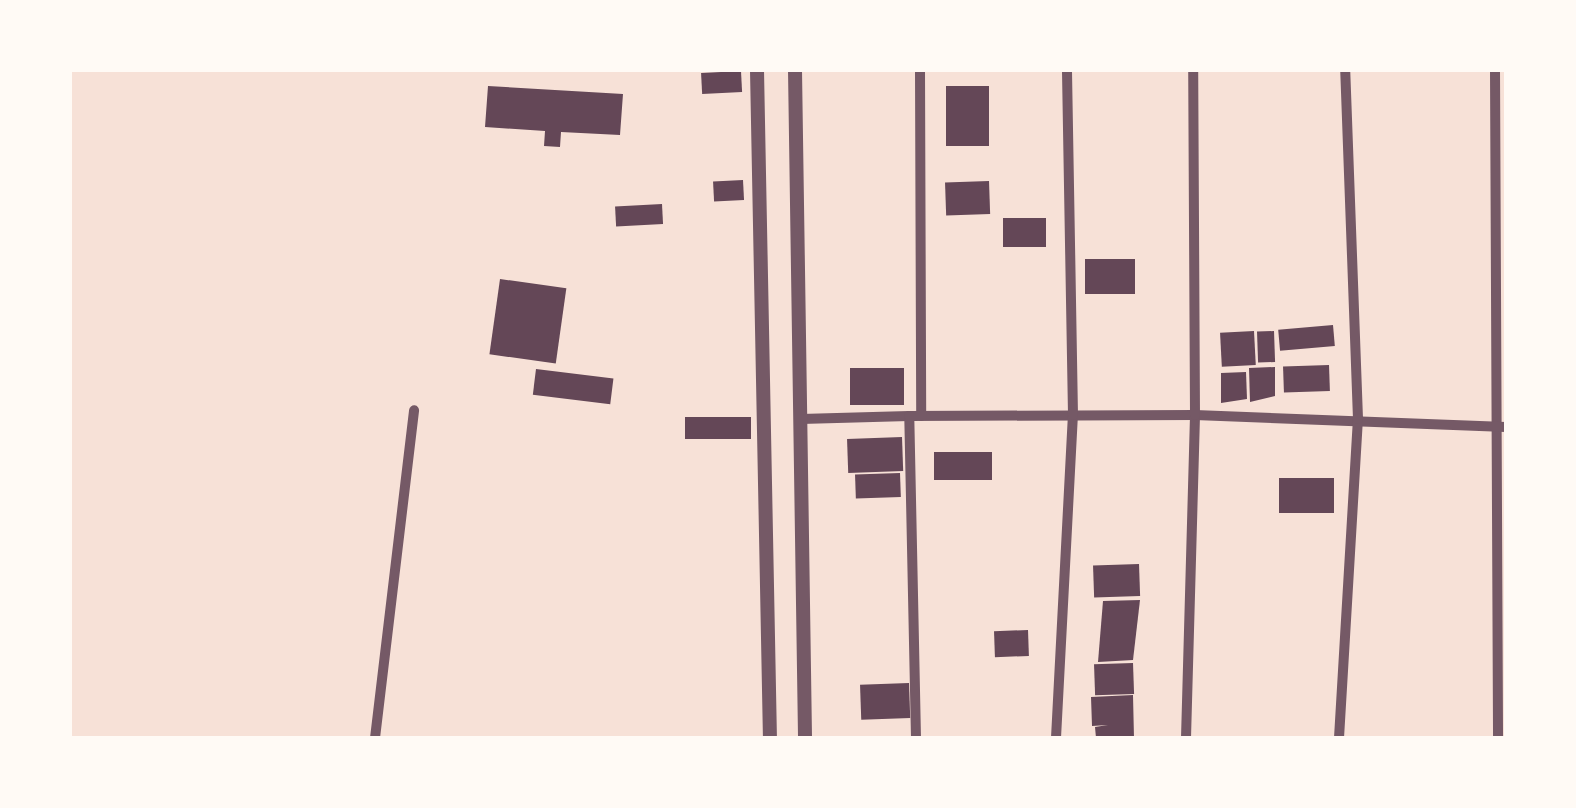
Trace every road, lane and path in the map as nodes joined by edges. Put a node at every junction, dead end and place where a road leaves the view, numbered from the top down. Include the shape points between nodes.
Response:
1 (757, 70) edge
2 (794, 70) edge
3 (920, 70) edge
4 (1067, 70) edge
5 (1193, 70) edge
6 (1345, 70) edge
7 (1495, 70) edge
8 (414, 410) dead end
9 (1073, 415) junction
10 (1195, 415) junction
11 (915, 416) junction
12 (801, 419) junction
13 (1358, 419) junction
14 (1502, 427) edge
15 (375, 738) edge
16 (770, 738) edge
17 (805, 738) edge
18 (916, 738) edge
19 (1056, 738) edge
20 (1186, 738) edge
21 (1339, 738) edge
22 (1498, 738) edge

1 - 16 street
2 - 12 street
3 - 11 street
4 - 9 street
5 - 10 street
6 - 13 street
7 - 14 street
8 - 15 street
9 - 10 street
9 - 11 street
9 - 19 street
10 - 13 street
10 - 20 street
11 - 12 street
11 - 18 street
12 - 17 street
13 - 14 street
13 - 21 street
14 - 22 street

